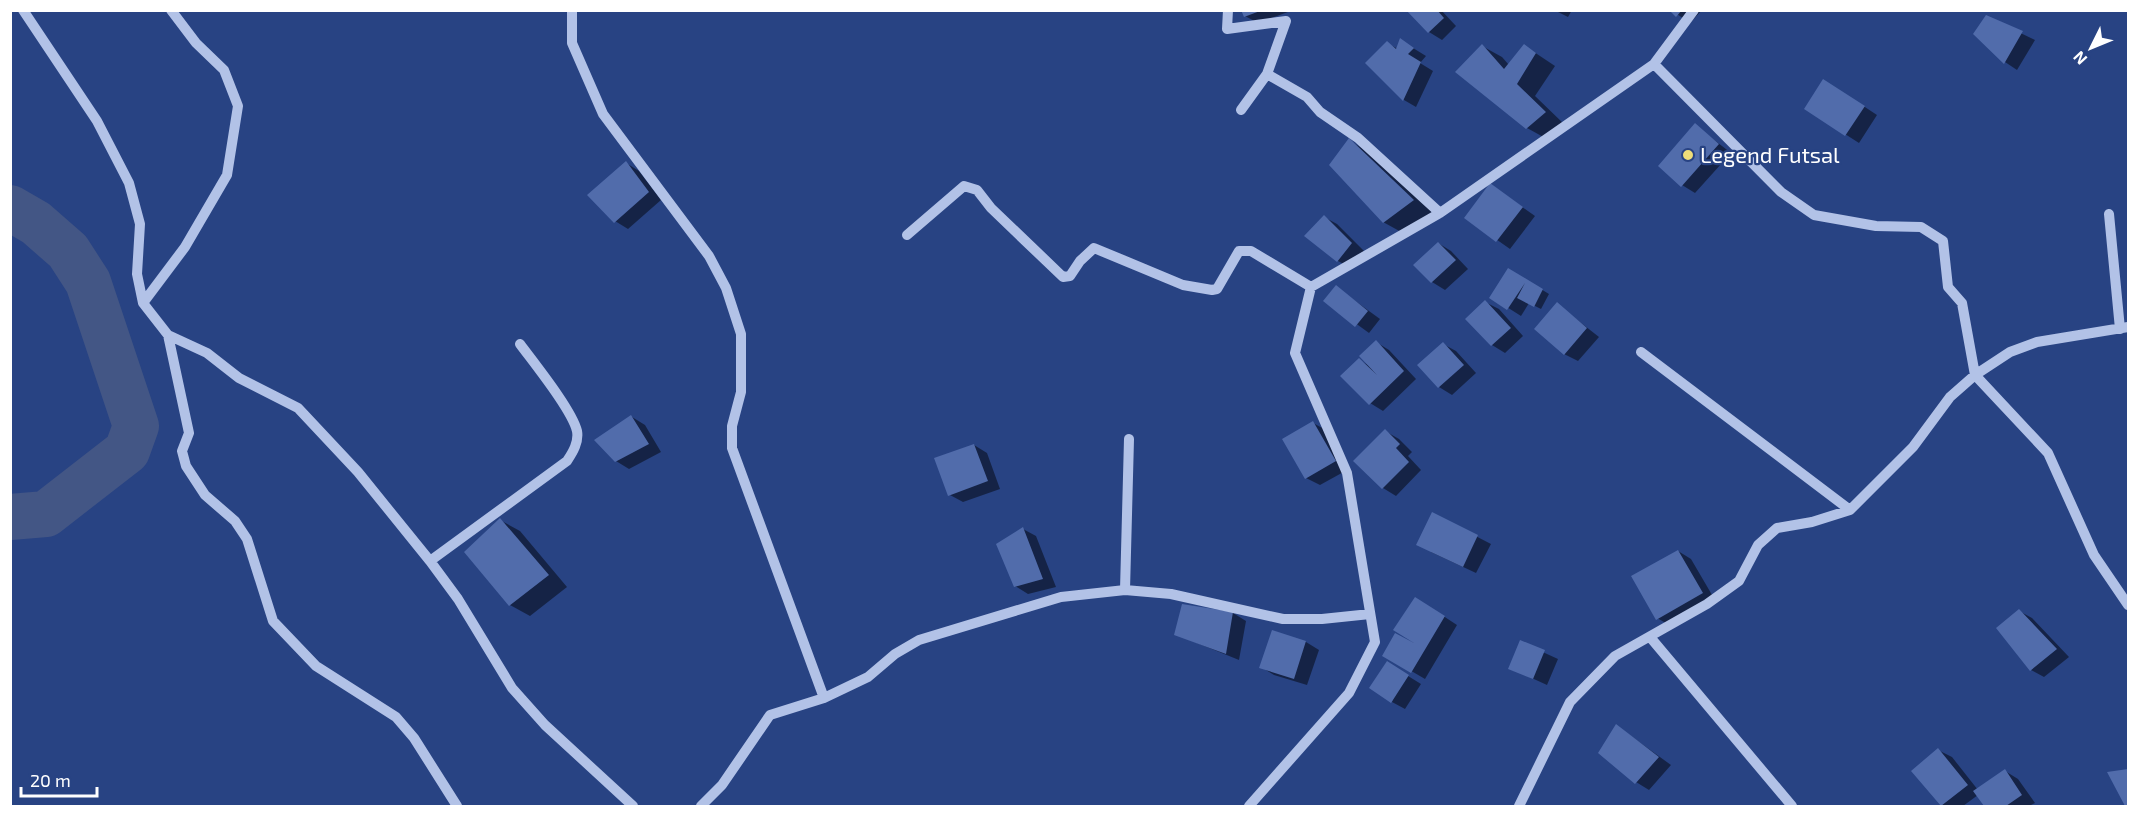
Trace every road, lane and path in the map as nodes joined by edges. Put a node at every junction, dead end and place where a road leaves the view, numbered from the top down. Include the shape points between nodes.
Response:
1 (23, 10) edge
2 (171, 10) edge
3 (572, 10) edge
4 (1228, 10) edge
5 (1694, 10) edge
6 (1654, 64) junction
7 (1267, 74) junction
8 (1241, 110) dead end
9 (1440, 213) junction
10 (2109, 214) dead end
11 (907, 234) dead end
12 (1311, 286) junction
13 (143, 303) junction
14 (2124, 328) edge
15 (168, 335) junction
16 (520, 344) dead end
17 (1641, 352) dead end
18 (1975, 375) junction
19 (1128, 439) dead end
20 (1850, 510) junction
21 (430, 561) junction
22 (1125, 590) junction
23 (2128, 605) edge
24 (1370, 614) junction
25 (1650, 637) junction
26 (824, 698) junction
27 (457, 807) edge
28 (633, 807) edge
29 (701, 807) edge
30 (1249, 807) edge
31 (1519, 807) edge
32 (1792, 807) edge

1 - 13 street via 97,121 129,183 140,224 137,274
2 - 13 street via 196,44 224,70 238,106 227,175 185,247
3 - 26 street via 572,43 603,114 710,256 726,288 741,334 741,392 732,426 732,448
4 - 7 street via 1227,29 1286,21
5 - 6 street
6 - 9 street
6 - 18 street via 1781,192 1814,215 1876,226 1921,227 1943,241 1948,287 1962,303
7 - 8 street
7 - 9 street via 1307,97
9 - 12 street
10 - 14 street
11 - 12 street via 964,186 976,190 1063,277 1070,276 1094,248 1183,285 1212,290 1229,272 1239,251 1251,251
12 - 24 street via 1295,353 1347,473
13 - 15 street
14 - 18 street via 2037,342 2010,352
15 - 21 street via 207,353 239,378 298,408 358,472
15 - 27 street via 189,433 182,452 186,466 205,495 235,521 247,539 273,621 316,666 396,717 414,738
16 - 21 street via 571,417 577,431 575,448 567,461
17 - 20 street
18 - 20 street via 1950,398 1913,447
18 - 23 street via 2048,453 2094,555
19 - 22 street
20 - 25 street via 1777,528 1758,545 1739,581
21 - 28 street via 458,598 512,688
22 - 24 street via 1171,594 1283,619
22 - 26 street via 1061,597 919,640 868,677
24 - 30 street via 1376,642 1349,693
25 - 31 street via 1615,656 1570,702
25 - 32 street
26 - 29 street via 770,715 722,785

